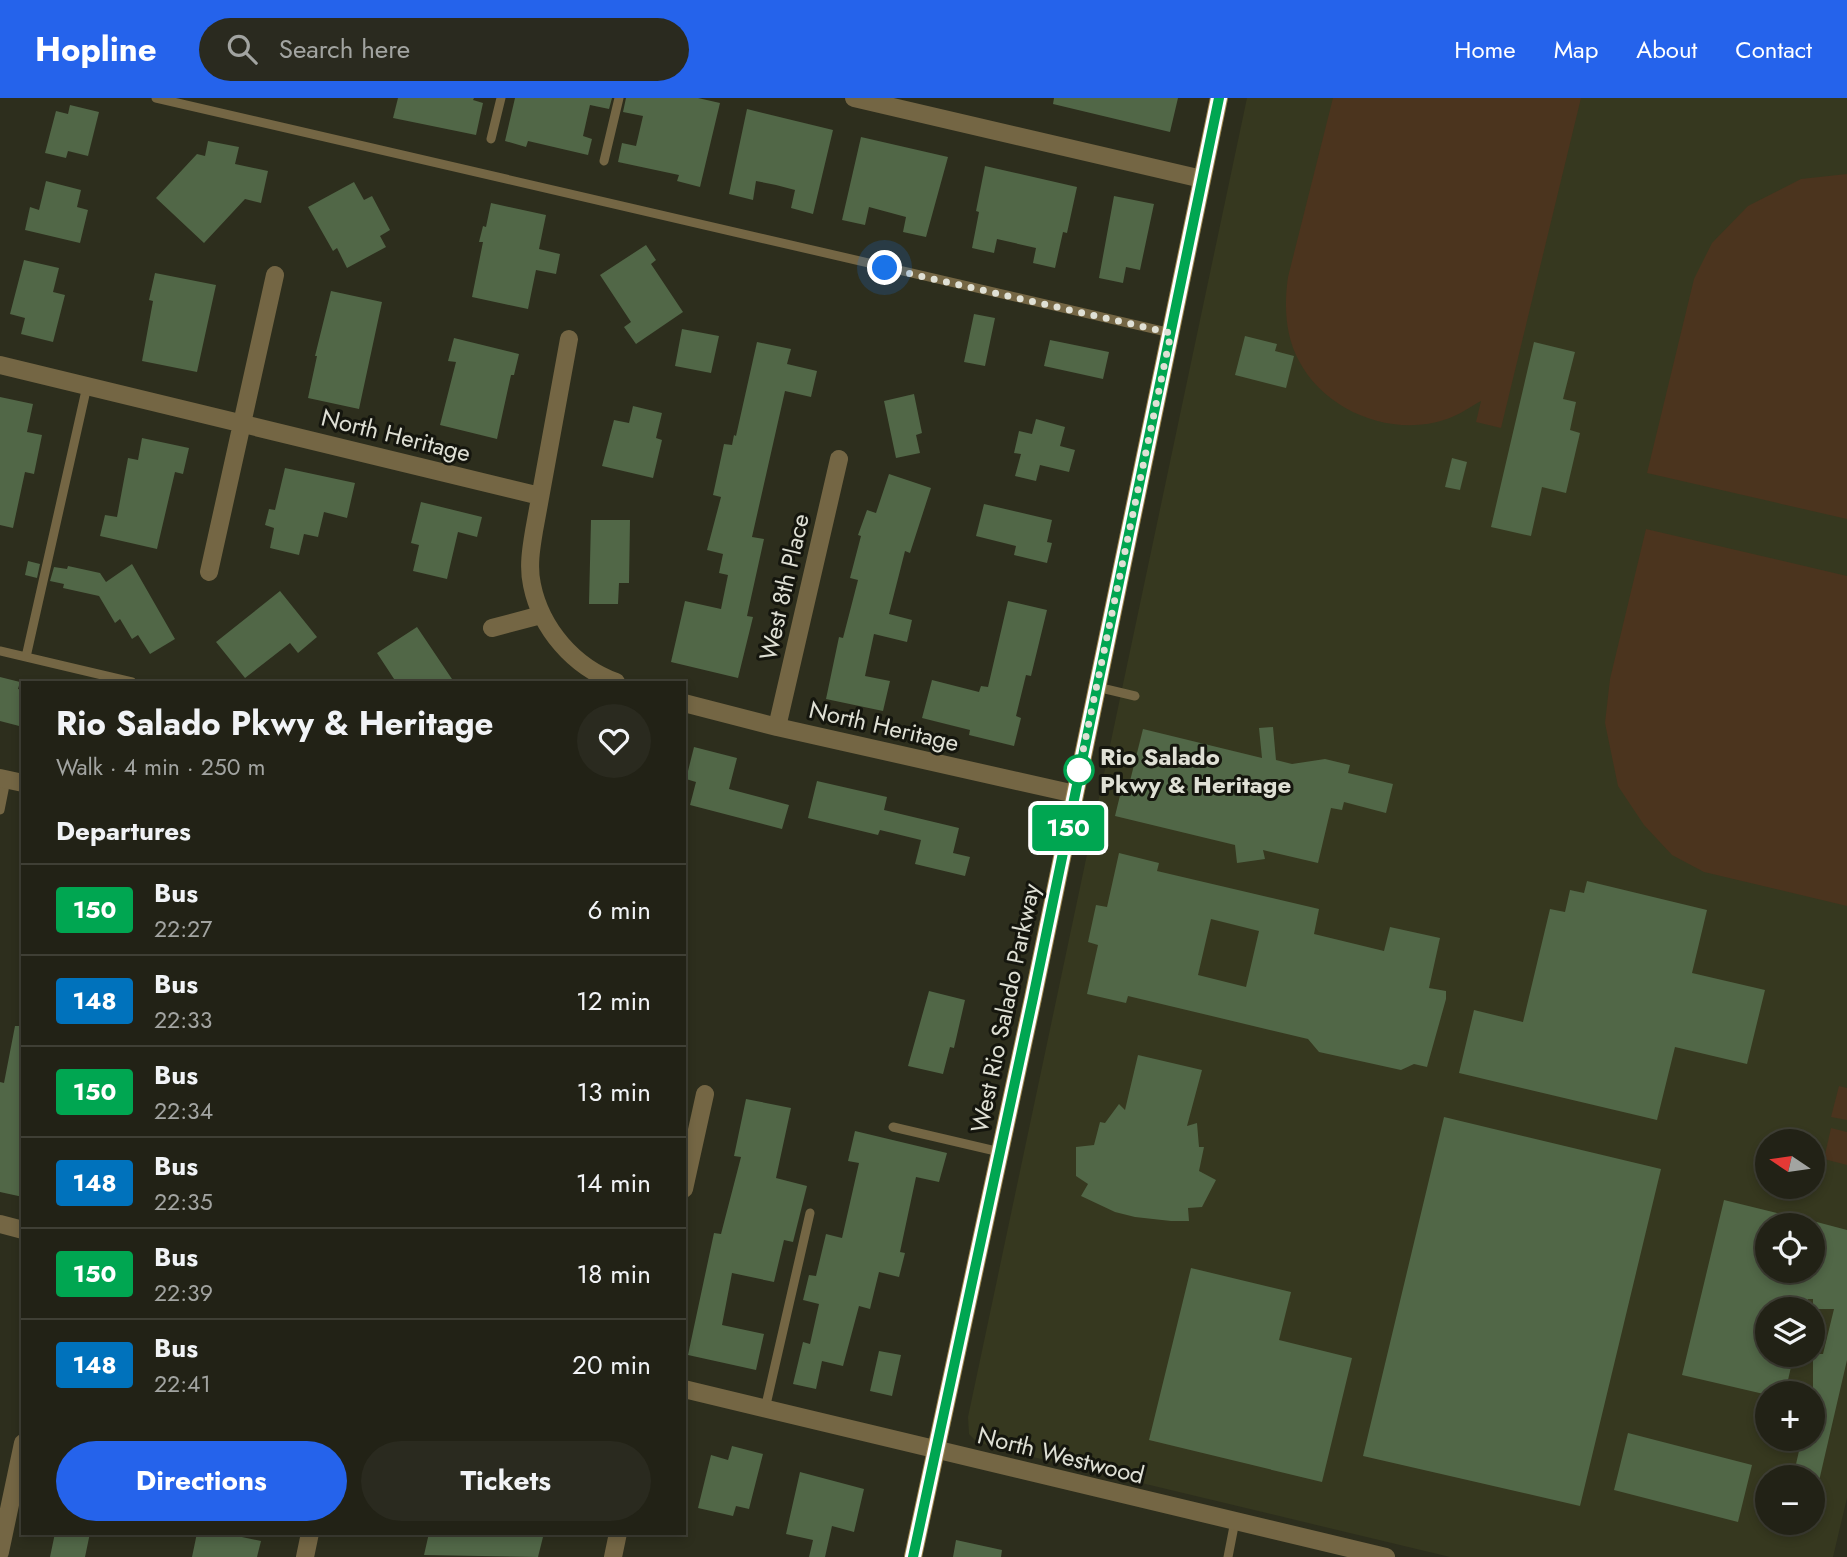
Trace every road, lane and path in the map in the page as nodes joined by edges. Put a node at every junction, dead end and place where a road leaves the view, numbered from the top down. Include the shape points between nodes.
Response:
1 (156, 98) edge
2 (501, 98) edge
3 (619, 98) edge
4 (854, 98) edge
5 (1219, 98) edge
6 (924, 106) edge
7 (491, 139) dead end
8 (604, 161) dead end
9 (1202, 179) junction
10 (275, 275) dead end
11 (1171, 333) junction
12 (569, 339) dead end
13 (0, 365) edge
14 (87, 386) junction
15 (241, 422) junction
16 (839, 459) dead end
17 (540, 496) junction
18 (209, 572) dead end
19 (541, 615) junction
20 (492, 628) dead end
21 (0, 651) edge
22 (26, 657) junction
23 (128, 681) edge
24 (613, 681) edge
25 (1097, 687) junction
26 (1135, 696) dead end
27 (686, 704) edge
28 (777, 727) junction
29 (10, 780) edge
30 (1074, 794) junction
31 (0, 810) edge
32 (705, 1094) dead end
33 (893, 1127) dead end
34 (1000, 1152) junction
35 (686, 1180) edge
36 (810, 1213) dead end
37 (0, 1224) edge
38 (21, 1229) edge
39 (686, 1389) edge
40 (765, 1409) junction
41 (936, 1450) junction
42 (21, 1452) edge
43 (1235, 1521) junction
44 (310, 1535) edge
45 (618, 1535) edge
46 (1330, 1550) edge
47 (0, 1552) edge
48 (305, 1557) edge
49 (613, 1557) edge
50 (913, 1557) edge
51 (1228, 1557) edge
52 (1386, 1557) edge

1 - 11 lane
2 - 7 lane
3 - 8 lane
4 - 6 street
5 - 9 main road, West Rio Salado Parkway
6 - 9 street
9 - 11 main road, West Rio Salado Parkway
10 - 15 street
11 - 25 main road, West Rio Salado Parkway
12 - 17 street
13 - 14 street, North Heritage
14 - 15 street, North Heritage
14 - 22 lane
15 - 17 street, North Heritage
15 - 18 street
16 - 28 street, West 8th Place
17 - 19 street via 530,559
19 - 20 street
19 - 24 street via 577,660
21 - 22 lane
22 - 23 lane
25 - 26 lane
25 - 30 main road, West Rio Salado Parkway
27 - 28 street, North Heritage
28 - 30 street, North Heritage
29 - 31 lane
30 - 34 main road, West Rio Salado Parkway
32 - 35 street
33 - 34 lane
34 - 41 main road, West Rio Salado Parkway
36 - 40 lane
37 - 38 street
39 - 40 street, North Westwood
40 - 41 street, North Westwood
41 - 43 street, North Westwood
41 - 50 main road, West Rio Salado Parkway
42 - 47 street
43 - 46 street, North Westwood
43 - 51 lane
44 - 48 street
45 - 49 street
46 - 52 street, North Westwood

